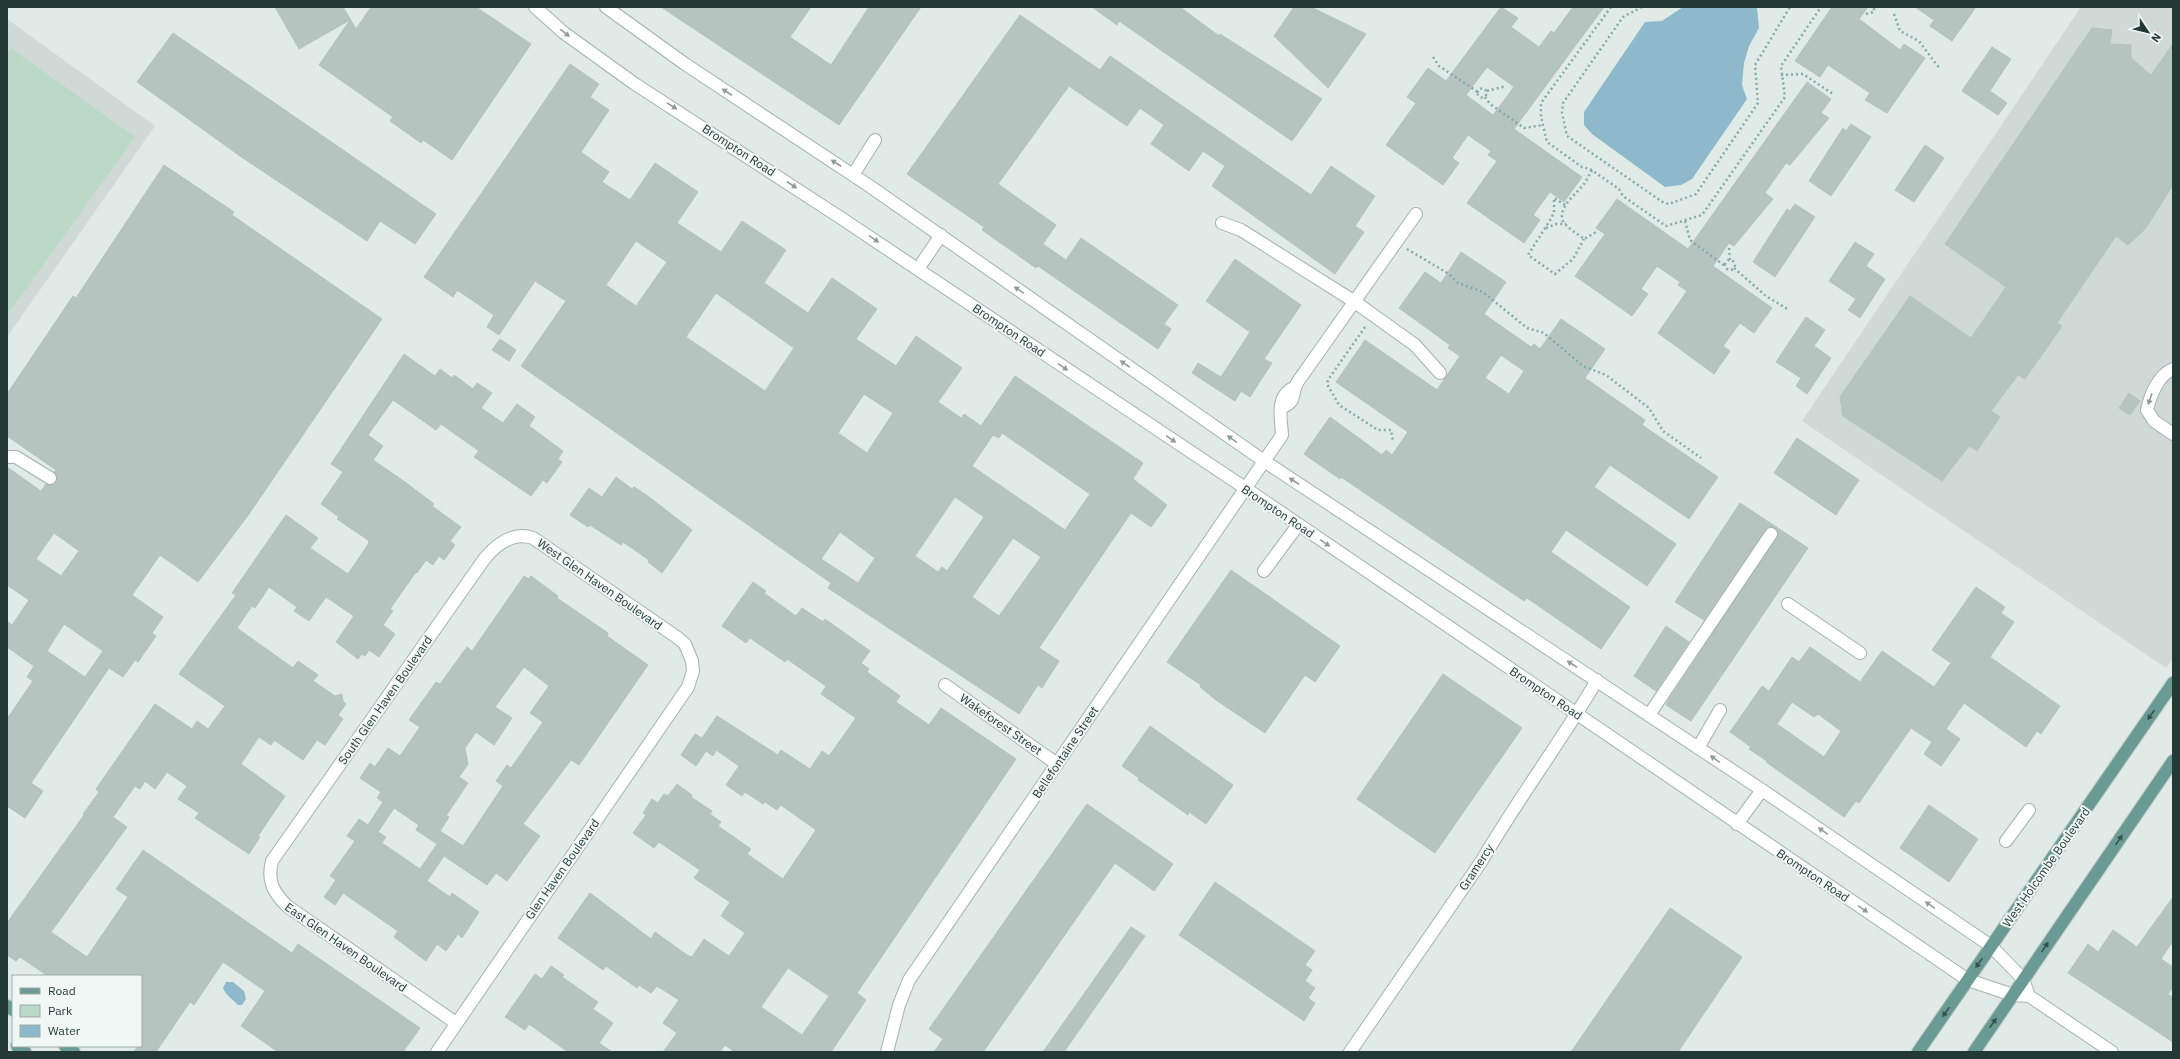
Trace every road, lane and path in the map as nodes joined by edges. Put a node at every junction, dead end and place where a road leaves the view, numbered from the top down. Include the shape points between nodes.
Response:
1 (535, 7) edge
2 (606, 7) edge
3 (1610, 7) edge
4 (1642, 7) edge
5 (1790, 7) edge
6 (1821, 7) edge
7 (1874, 7) edge
8 (1866, 14) dead end
9 (1894, 14) dead end
10 (1433, 57) dead end
11 (1940, 69) dead end
12 (1781, 76) junction
13 (1506, 86) dead end
14 (1487, 91) junction
15 (1478, 92) junction
16 (1833, 94) dead end
17 (1485, 97) junction
18 (1543, 125) junction
19 (875, 140) dead end
20 (1592, 170) junction
21 (853, 175) junction
22 (1565, 205) junction
23 (1416, 214) dead end
24 (1685, 221) junction
25 (1222, 223) dead end
26 (1566, 224) junction
27 (1545, 228) junction
28 (1598, 231) dead end
29 (941, 235) junction
30 (1584, 239) junction
31 (1398, 241) junction
32 (1729, 248) dead end
33 (1730, 260) junction
34 (1725, 266) junction
35 (1734, 268) junction
36 (918, 270) junction
37 (1355, 302) junction
38 (1789, 310) dead end
39 (1373, 315) junction
40 (2173, 369) edge
41 (1440, 373) dead end
42 (2173, 434) edge
43 (1393, 442) dead end
44 (7, 457) edge
45 (1701, 458) dead end
46 (1264, 461) junction
47 (50, 478) dead end
48 (1245, 488) junction
49 (1298, 524) junction
50 (1771, 534) dead end
51 (1264, 571) dead end
52 (1788, 604) dead end
53 (450, 606) joint
54 (1860, 653) dead end
55 (1597, 680) junction
56 (2173, 683) edge
57 (945, 685) dead end
58 (688, 687) joint
59 (1720, 710) dead end
60 (1577, 714) junction
61 (1649, 715) junction
62 (1698, 748) junction
63 (2173, 761) edge
64 (1057, 764) junction
65 (1762, 790) junction
66 (320, 794) joint
67 (2029, 810) dead end
68 (1737, 824) junction
69 (2006, 841) dead end
70 (1991, 946) junction
71 (2024, 979) junction
72 (1968, 980) junction
73 (2013, 995) junction
74 (2029, 996) junction
75 (456, 1023) junction
76 (437, 1052) edge
77 (886, 1052) edge
78 (1350, 1052) edge
79 (1918, 1052) edge
80 (1974, 1052) edge
81 (2112, 1052) edge

1 -> 36 street, Brompton Road via 564,33 635,84
21 -> 2 street via 685,64
3 - 18 path via 1539,107
4 - 5 path via 1623,17 1563,103 1562,113 1567,136 1669,204 1696,194 1758,103 1755,65
6 - 12 path via 1781,66
7 - 8 path via 1874,12
9 - 11 path via 1900,31 1919,41
10 - 15 path via 1439,66
12 - 16 path via 1803,74
12 - 24 path via 1785,97 1702,215
13 - 14 path
14 - 15 path via 1482,89
14 - 17 path
15 - 17 path via 1480,97
17 - 18 path via 1490,104 1524,128
18 - 20 path via 1548,143 1582,167
19 - 21 street
20 - 22 path via 1585,183
20 - 24 path via 1619,189 1623,196 1666,226
21 - 29 street
22 - 26 path via 1562,215
22 - 27 path via 1554,198 1554,212
23 - 31 street
24 - 34 path via 1690,240
25 - 37 street via 1241,230
26 - 27 path
26 - 30 path
27 - 30 path via 1528,255 1555,274 1573,259
28 - 30 path
29 - 36 street
46 -> 29 street
31 - 37 street
31 - 45 path via 1404,248 1449,274 1458,283 1483,292 1527,328 1544,333 1583,366 1606,375 1649,408 1663,431
32 - 33 path
33 - 34 path
33 - 35 path via 1734,262
34 - 35 path via 1728,270
35 - 38 path via 1766,296
36 -> 48 street, Brompton Road
37 - 39 street
37 - 46 street, Bellefontaine Street via 1295,387 1295,394 1288,405 1281,408 1282,435
39 - 41 street via 1415,346
39 - 43 path via 1327,384 1339,405 1378,430 1391,430
40 -> 42 street via 2150,396 2147,410 2154,420
44 - 47 street via 16,457
46 - 48 street, Bellefontaine Street
55 -> 46 street
48 - 49 street, Brompton Road
48 - 64 street, Bellefontaine Street
49 - 51 street
49 -> 60 street, Brompton Road
50 - 61 street
52 - 54 street
53 - 58 street, West Glen Haven Boulevard via 492,549 508,538 533,538 685,644 693,671
53 - 66 street, South Glen Haven Boulevard
55 - 60 street, Gramercy
55 - 61 street
56 -> 70 main road, West Holcombe Boulevard
57 - 64 street, Wakeforest Street
58 - 75 street, Glen Haven Boulevard
59 - 62 street
60 - 68 street, Brompton Road
60 - 78 street, Gramercy via 1481,862
61 - 62 street
65 -> 62 street
71 -> 63 main road
64 - 77 street, Bellefontaine Street via 909,980
65 - 68 street
70 -> 65 street
66 - 75 street, East Glen Haven Boulevard via 272,861 269,872 276,895 303,919
67 - 69 street
68 -> 72 street, Brompton Road
70 - 71 street
70 -> 72 main road, West Holcombe Boulevard
71 - 73 main road
71 - 74 street
72 - 73 street, Brompton Road
72 -> 79 main road, West Holcombe Boulevard
73 - 74 street, Brompton Road
80 -> 73 main road
74 - 81 street
75 - 76 street, Glen Haven Boulevard

